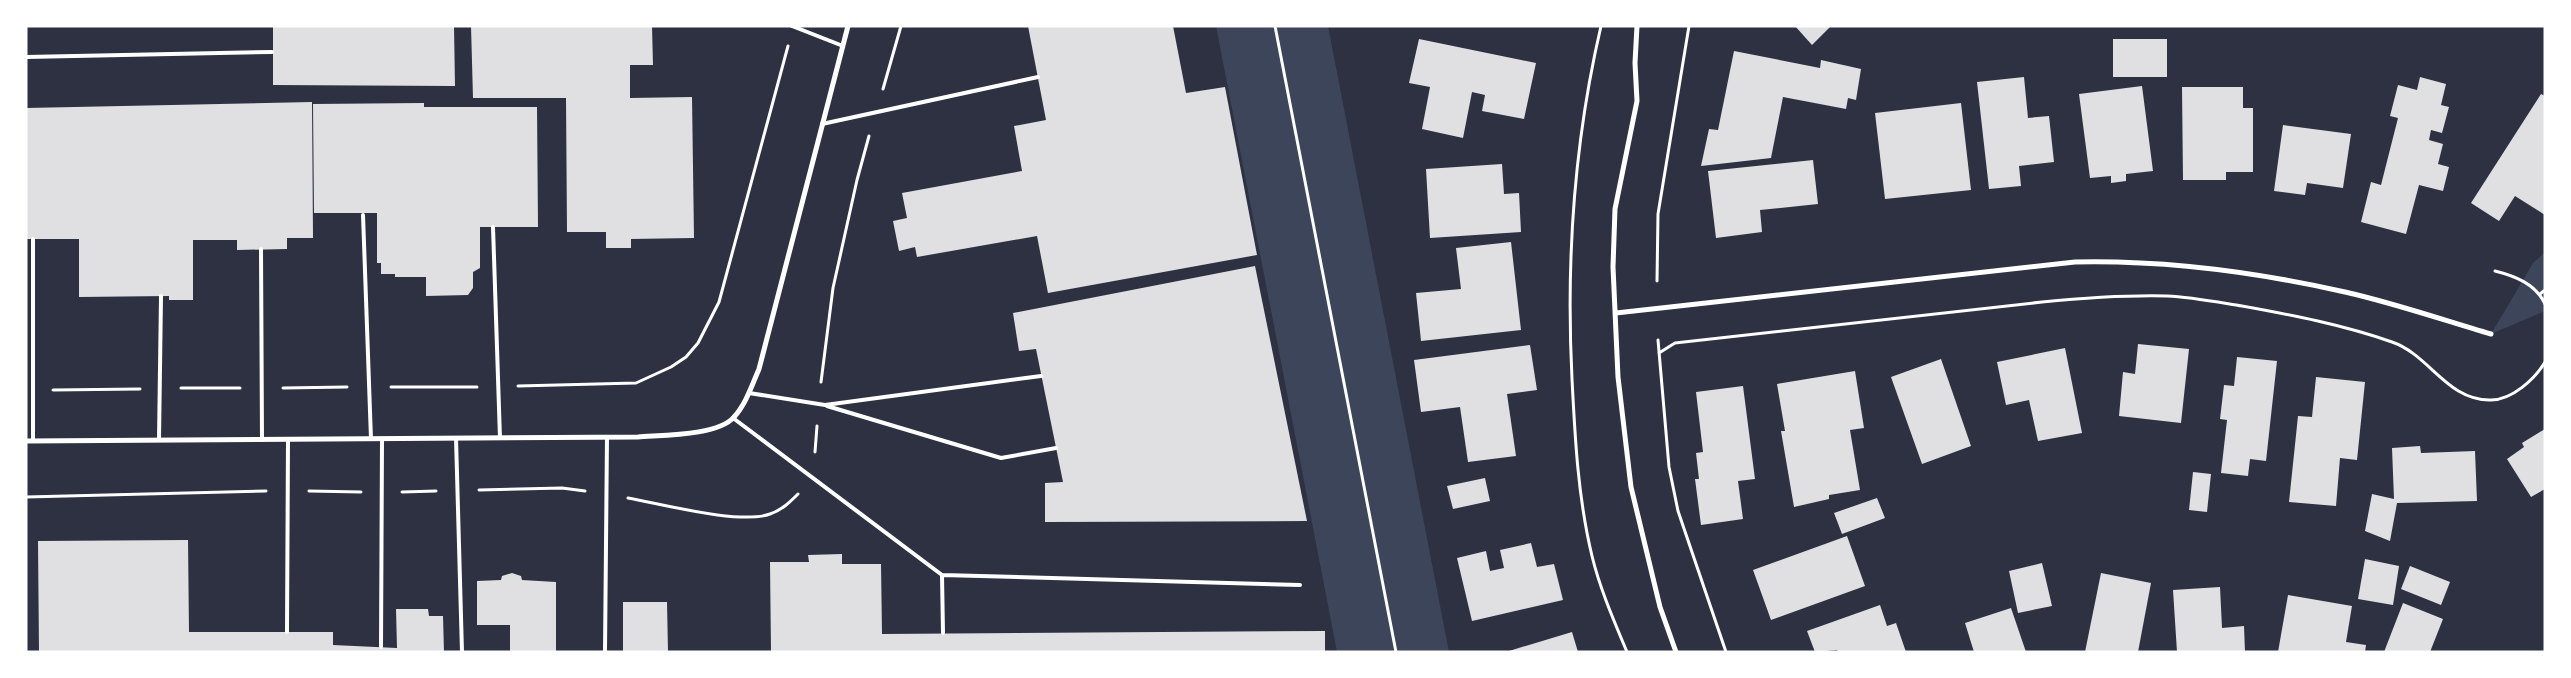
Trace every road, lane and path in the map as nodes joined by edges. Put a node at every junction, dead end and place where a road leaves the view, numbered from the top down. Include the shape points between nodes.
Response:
1 (792, 26) edge
2 (848, 26) edge
3 (902, 26) edge
4 (1275, 26) edge
5 (1600, 26) edge
6 (1638, 26) edge
7 (1688, 26) edge
8 (843, 46) junction
9 (272, 52) dead end
10 (26, 57) edge
11 (1038, 77) dead end
12 (876, 112) junction
13 (822, 124) junction
14 (363, 215) dead end
15 (493, 227) dead end
16 (33, 239) dead end
17 (261, 249) dead end
18 (2495, 271) dead end
19 (1657, 281) dead end
20 (2545, 290) edge
21 (2540, 294) junction
22 (161, 296) dead end
23 (2545, 304) edge
24 (1616, 313) junction
25 (2491, 334) dead end
26 (1658, 340) dead end
27 (1659, 354) junction
28 (2545, 362) edge
29 (1041, 376) dead end
30 (749, 393) junction
31 (819, 404) junction
32 (825, 405) junction
33 (733, 418) junction
34 (608, 437) junction
35 (456, 438) junction
36 (500, 438) junction
37 (288, 439) junction
38 (371, 439) junction
39 (382, 439) junction
40 (159, 440) junction
41 (262, 440) junction
42 (26, 441) edge
43 (33, 441) junction
44 (1056, 448) dead end
45 (811, 476) junction
46 (288, 491) junction
47 (457, 491) junction
48 (381, 492) junction
49 (607, 494) junction
50 (26, 497) edge
51 (942, 575) junction
52 (1300, 585) dead end
53 (287, 632) dead end
54 (943, 634) dead end
55 (381, 647) dead end
56 (462, 652) edge
57 (605, 652) edge
58 (1396, 652) edge
59 (1627, 652) edge
60 (1676, 652) edge
61 (1726, 652) edge

1 - 8 lane
2 - 8 street
3 - 12 path
4 - 58 path
5 - 59 path via 1584,108 1574,186 1570,350 1573,419 1584,521 1592,558
6 - 24 street via 1635,63 1637,101 1615,209 1613,267
7 - 19 path via 1658,214
8 - 13 street
9 - 10 lane
11 - 12 lane
12 - 13 lane
12 - 31 path via 833,288
13 - 30 street via 771,326
14 - 38 lane
15 - 36 lane
16 - 43 lane
17 - 41 lane
18 - 21 path via 2512,275
20 - 21 path
21 - 23 path
22 - 40 lane
24 - 25 street via 2075,262 2130,261 2220,269 2347,292
24 - 60 street via 1619,386 1631,487 1660,608
26 - 27 path
27 - 28 path via 1675,343 2042,302 2168,296 2292,315 2393,342 2420,358 2445,384 2476,398 2492,400 2514,392 2531,380
27 - 61 path via 1669,467 1678,511
29 - 32 lane
30 - 31 lane
30 - 33 street
31 - 32 lane
31 - 45 path
32 - 44 lane via 1000,458
33 - 34 street via 710,430 685,434
33 - 45 lane
34 - 36 street
34 - 49 lane
35 - 36 street
35 - 39 street
35 - 47 lane
37 - 38 street
37 - 41 street
37 - 46 lane
38 - 39 street
39 - 48 lane
40 - 41 street
40 - 43 street
42 - 43 street
45 - 49 path via 782,509 752,517
45 - 51 lane
46 - 48 path
46 - 50 path
46 - 53 lane
47 - 48 path
47 - 49 path via 562,488
47 - 56 lane
48 - 55 lane
49 - 57 lane
51 - 52 lane
51 - 54 lane

